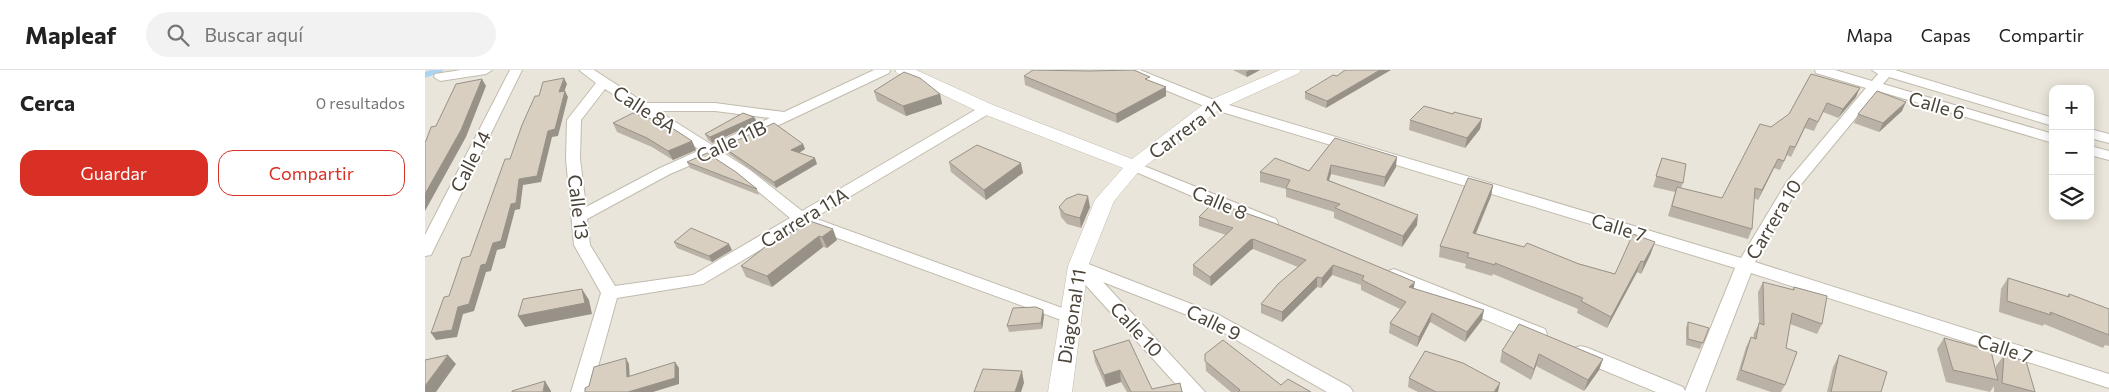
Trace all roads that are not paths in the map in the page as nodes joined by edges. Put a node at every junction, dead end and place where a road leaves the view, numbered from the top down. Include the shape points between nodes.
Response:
1 (459, 70) edge
2 (486, 70) edge
3 (516, 70) edge
4 (585, 70) edge
5 (884, 70) edge
6 (903, 70) edge
7 (1129, 70) edge
8 (1293, 70) edge
9 (1821, 70) edge
10 (1884, 71) edge
11 (440, 77) junction
12 (425, 82) edge
13 (603, 82) junction
14 (1874, 86) junction
15 (1214, 105) junction
16 (643, 108) junction
17 (987, 109) junction
18 (786, 116) junction
19 (2049, 121) edge
20 (2094, 134) edge
21 (2049, 138) edge
22 (2109, 139) edge
23 (711, 151) junction
24 (2094, 151) edge
25 (2109, 156) edge
26 (1134, 166) junction
27 (579, 217) junction
28 (801, 219) junction
29 (1281, 228) edge
30 (425, 251) edge
31 (1745, 265) junction
32 (1078, 266) junction
33 (1382, 270) edge
34 (609, 293) junction
35 (1070, 317) junction
36 (2109, 381) edge
37 (581, 392) edge
38 (1060, 392) edge
39 (1195, 392) edge
40 (1343, 392) edge
41 (1676, 392) edge
42 (1695, 392) edge

1 - 11 street
2 - 11 street
3 - 30 street, Calle 14
4 - 13 street, Calle 8A
5 - 18 street, Calle 11B
6 - 17 street, Calle 8
7 - 15 street, Calle 7
8 - 15 street, Carrera 11
9 - 14 street, Calle 6
10 - 14 street, Carrera 10
10 - 19 street, Calle 6
11 - 12 street
13 - 16 street, Calle 8A
13 - 27 street, Calle 13 via 574,120 573,159
14 - 21 street, Calle 6
14 - 31 street, Carrera 10 via 1791,186
15 - 26 street, Carrera 11
15 - 31 street, Calle 7
16 - 18 street via 715,107
16 - 23 street, Calle 8A
17 - 26 street, Calle 8
17 - 28 street, Carrera 11A
18 - 23 street, Calle 11B
20 - 22 street
23 - 27 street, Calle 11B via 665,171
23 - 28 street, Calle 8A via 745,173
24 - 25 street
26 - 29 street, Calle 8
26 - 32 street, Diagonal 11 via 1105,200
27 - 34 street, Calle 13 via 582,244
28 - 34 street, Carrera 11A via 697,280
28 - 35 street, Calle 8A
31 - 36 street, Calle 7
31 - 42 street, Carrera 10
32 - 35 street, Diagonal 11
32 - 39 street, Calle 10
32 - 40 street, Calle 9 via 1211,318
33 - 41 street
34 - 37 street
35 - 38 street, Diagonal 11

